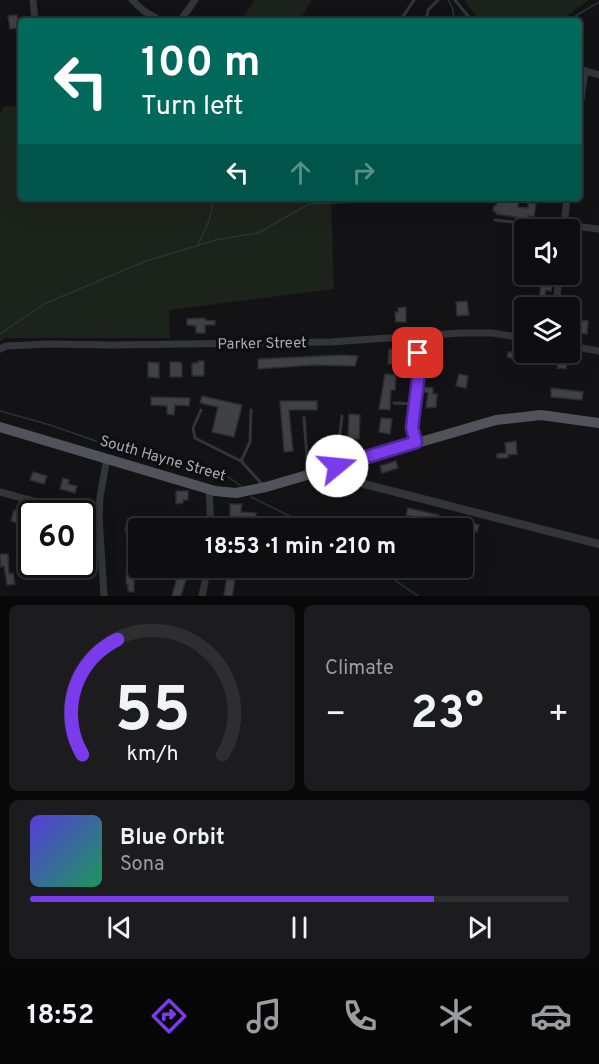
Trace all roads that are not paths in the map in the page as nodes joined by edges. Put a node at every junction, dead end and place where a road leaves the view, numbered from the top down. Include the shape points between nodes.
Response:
1 (33, 0) edge
2 (132, 0) edge
3 (195, 0) edge
4 (414, 0) edge
5 (438, 0) edge
6 (455, 0) edge
7 (35, 18) edge
8 (156, 18) edge
9 (182, 18) edge
10 (402, 18) edge
11 (427, 18) edge
12 (470, 18) edge
13 (582, 70) edge
14 (599, 75) edge
15 (567, 201) edge
16 (565, 219) edge
17 (495, 220) dead end
18 (514, 222) edge
19 (580, 227) edge
20 (599, 229) edge
21 (514, 336) edge
22 (580, 348) edge
23 (0, 350) edge
24 (599, 351) edge
25 (418, 353) dead end
26 (394, 403) dead end
27 (415, 404) junction
28 (201, 410) dead end
29 (251, 410) dead end
30 (304, 417) dead end
31 (342, 417) dead end
32 (599, 423) edge
33 (0, 426) edge
34 (416, 442) junction
35 (106, 458) junction
36 (241, 461) junction
37 (337, 466) junction
38 (312, 473) junction
39 (266, 487) junction
40 (209, 489) junction
41 (0, 492) edge
42 (29, 500) edge
43 (96, 516) edge
44 (99, 516) junction
45 (211, 518) edge
46 (599, 544) edge
47 (206, 578) edge
48 (104, 596) edge
49 (202, 596) edge

1 - 7 street
2 - 8 street
3 - 9 street
4 - 10 lane
5 - 11 lane via 428,10
6 - 12 lane
13 - 14 street
15 - 16 street
17 - 18 lane
19 - 20 street
21 - 23 street, Parker Street via 461,333 320,342 48,344 6,346
22 - 24 street
25 - 27 lane
26 - 27 lane
27 - 34 lane via 412,428
28 - 36 lane via 193,428 195,438
29 - 36 lane via 250,442
30 - 38 lane
31 - 37 lane
32 - 34 main road, South Hayne Street via 562,417 518,417
33 - 35 main road, South Hayne Street
34 - 37 main road, South Hayne Street
35 - 40 main road, South Hayne Street
35 - 44 street
36 - 39 lane
37 - 38 main road, South Hayne Street
38 - 39 main road, South Hayne Street
38 - 46 street
39 - 40 main road, South Hayne Street via 236,493
40 - 45 street
41 - 42 street
43 - 44 street
44 - 48 street
47 - 49 street

